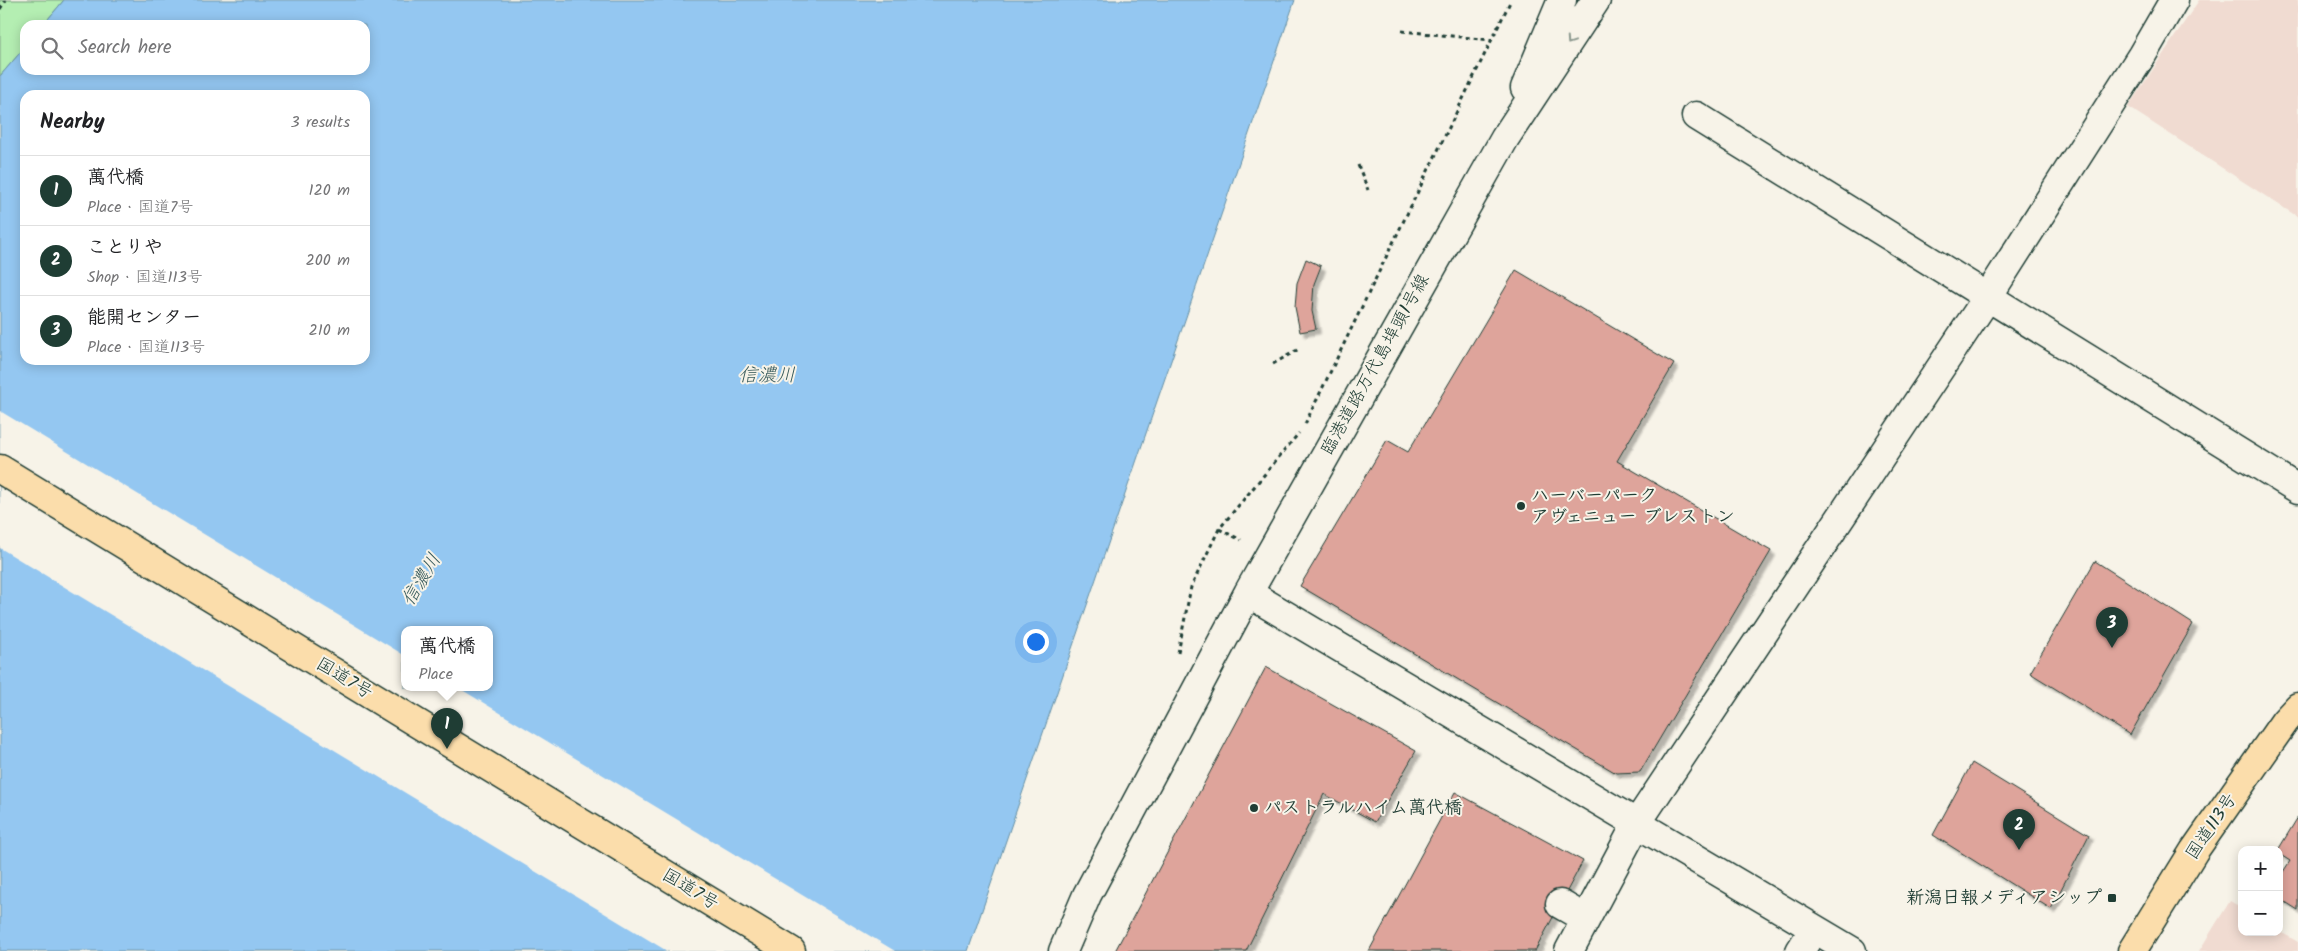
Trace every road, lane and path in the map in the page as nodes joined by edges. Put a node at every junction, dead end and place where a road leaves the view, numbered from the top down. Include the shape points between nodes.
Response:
1 (6, 0) edge
2 (1511, 0) edge
3 (1562, 0) edge
4 (1596, 0) edge
5 (2174, 0) edge
6 (0, 9) edge
7 (1402, 31) dead end
8 (1491, 40) junction
9 (1696, 116) dead end
10 (1505, 138) junction
11 (1358, 165) dead end
12 (1368, 190) dead end
13 (1987, 298) junction
14 (1300, 349) dead end
15 (1273, 364) dead end
16 (0, 469) edge
17 (2298, 489) edge
18 (1219, 529) junction
19 (1241, 540) dead end
20 (1248, 593) junction
21 (1178, 657) dead end
22 (2298, 707) edge
23 (1637, 823) junction
24 (1560, 904) dead end
25 (1586, 919) junction
26 (1807, 940) edge
27 (2134, 950) edge
28 (791, 951) edge
29 (1063, 951) edge
30 (1569, 951) edge
31 (1852, 951) edge

1 - 6 path
2 - 8 path
3 - 10 street, 臨港道路万代島埠頭1号線
4 -> 10 street, 臨港道路万代島埠頭1号線
5 - 13 street
7 - 8 path
8 - 18 path via 1301,432
9 - 13 street
10 - 20 street, 臨港道路万代島埠頭1号線
11 - 12 path
13 - 17 street
13 - 23 street
14 - 15 path
16 - 28 highway, 国道7号
18 - 19 path
18 - 21 path via 1191,587
20 - 23 street
20 - 29 street, 臨港道路万代島埠頭1号線 via 1087,896
22 - 27 highway, 国道113号 via 2194,851
23 - 25 street
23 - 26 street
24 - 25 street
25 - 30 street
26 - 31 street

